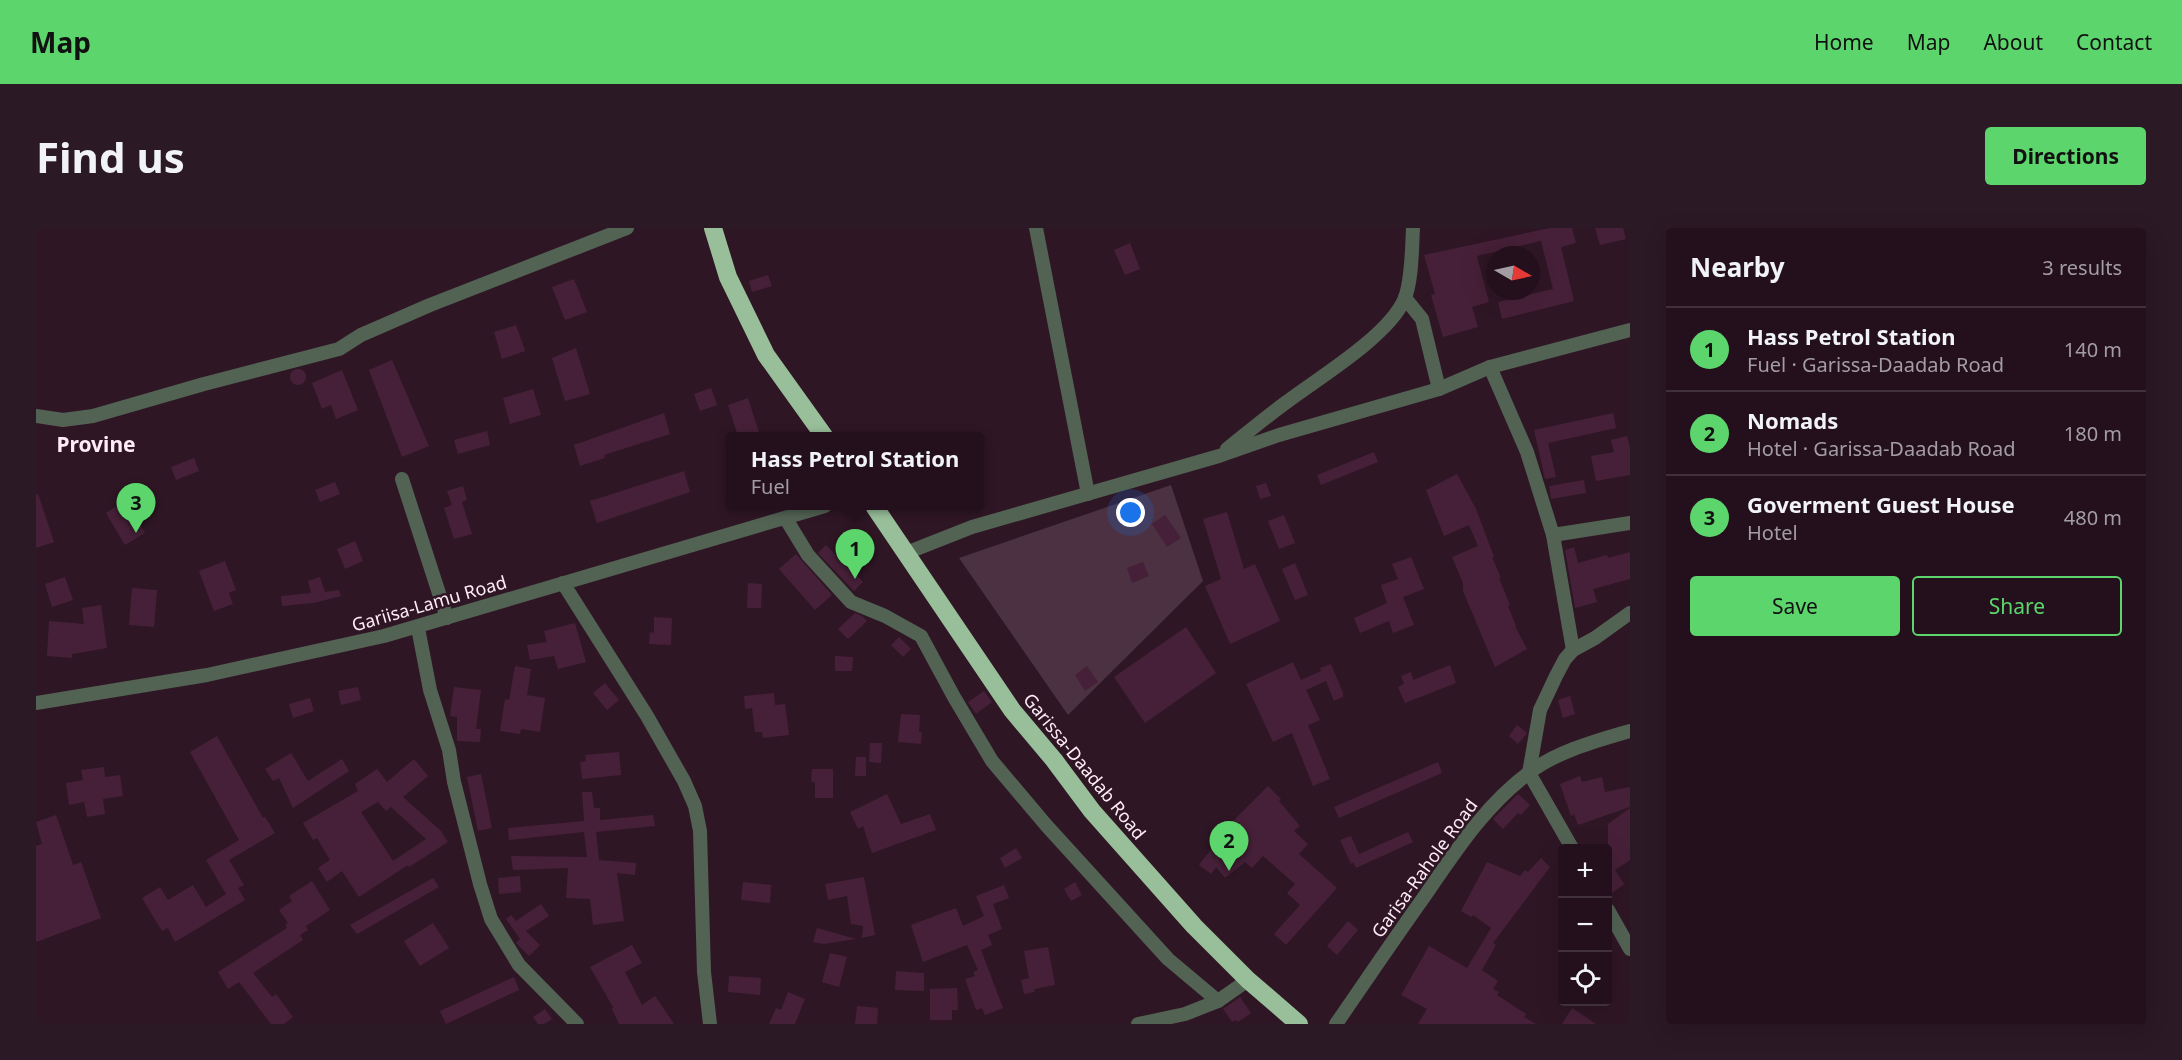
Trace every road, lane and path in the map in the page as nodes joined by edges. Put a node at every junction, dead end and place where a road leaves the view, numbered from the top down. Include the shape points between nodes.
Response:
1 (627, 228) edge
2 (713, 228) edge
3 (1036, 228) edge
4 (1413, 228) edge
5 (1405, 298) junction
6 (1630, 330) edge
7 (1490, 367) junction
8 (1439, 389) junction
9 (36, 416) edge
10 (821, 432) edge
11 (1219, 456) junction
12 (402, 479) dead end
13 (1088, 494) junction
14 (813, 510) edge
15 (877, 510) edge
16 (786, 519) junction
17 (1630, 523) edge
18 (1554, 535) junction
19 (906, 553) junction
20 (563, 583) junction
21 (1630, 613) edge
22 (447, 618) junction
23 (418, 628) junction
24 (1573, 650) junction
25 (36, 703) edge
26 (1630, 731) edge
27 (1529, 773) junction
28 (1569, 844) edge
29 (1612, 917) edge
30 (1630, 949) edge
31 (1248, 980) junction
32 (1218, 1001) junction
33 (577, 1024) edge
34 (710, 1024) edge
35 (1138, 1024) edge
36 (1299, 1024) edge
37 (1336, 1024) edge

1 - 9 street via 430,305 361,335 339,349 93,416 63,420
2 - 10 highway via 728,277 766,355
3 - 13 street
4 - 5 street
5 - 8 street via 1422,319
5 - 11 street via 1384,328
6 - 7 street
7 - 8 street
7 - 18 street via 1527,452
8 - 11 street
11 - 13 street
12 - 22 street
13 - 19 street via 972,527
14 - 16 street, Gariisa-Lamu Road
15 - 19 highway, Garissa-Daadab Road
16 - 20 street, Gariisa-Lamu Road
16 - 32 street via 808,555 851,602 921,636 992,761 1168,959
17 - 18 street
18 - 24 street
19 - 31 highway, Garissa-Daadab Road via 1012,710 1092,811 1194,926
20 - 22 street, Gariisa-Lamu Road
20 - 34 street via 647,716 695,806 700,831 704,972
21 - 24 street
22 - 23 street, Gariisa-Lamu Road
23 - 25 street, Gariisa-Lamu Road via 262,664
23 - 33 street via 430,690 491,919 519,964
24 - 27 street via 1540,710
26 - 27 street, Garisa-Rahole Road via 1594,741
27 - 28 street
27 - 37 street, Garisa-Rahole Road via 1491,806 1461,842
29 - 30 street
31 - 32 street
31 - 36 highway, Garissa-Daadab Road
32 - 35 street via 1185,1014

